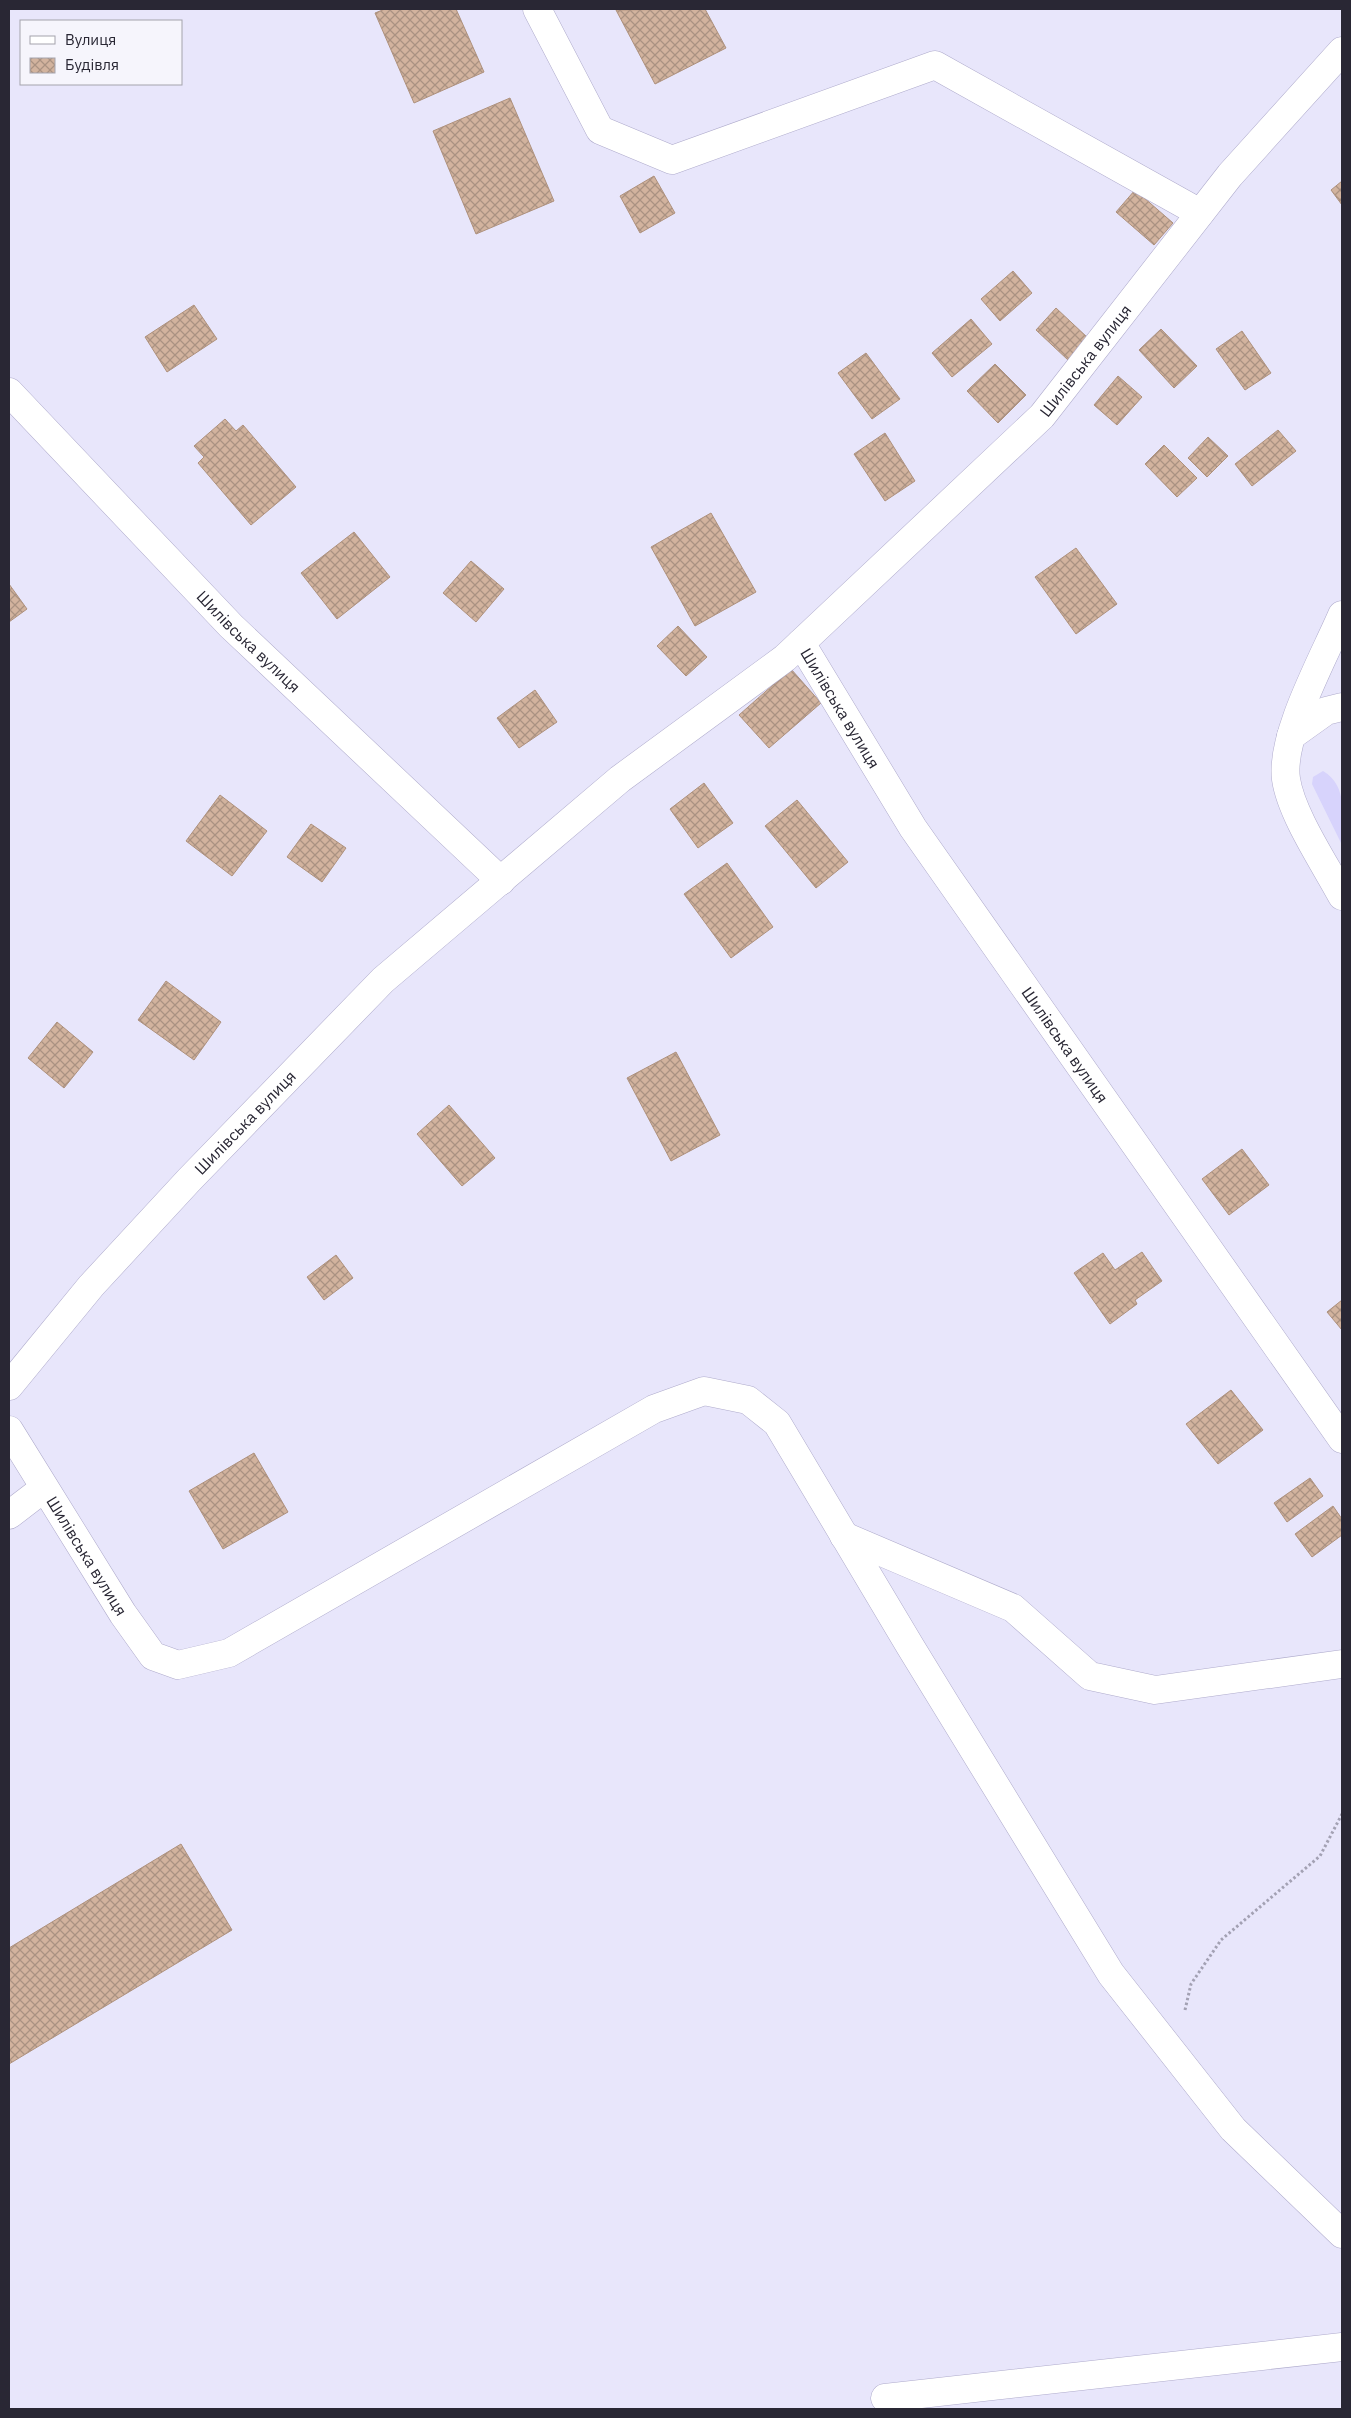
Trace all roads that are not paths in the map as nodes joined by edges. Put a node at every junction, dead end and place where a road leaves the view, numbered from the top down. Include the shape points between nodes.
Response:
1 (537, 9) edge
2 (1342, 51) edge
3 (1200, 213) junction
4 (9, 392) edge
5 (1342, 615) edge
6 (800, 643) junction
7 (1342, 707) edge
8 (1290, 737) junction
9 (501, 881) junction
10 (1342, 896) edge
11 (9, 1386) edge
12 (9, 1430) edge
13 (1342, 1439) edge
14 (43, 1488) junction
15 (9, 1515) edge
16 (844, 1536) junction
17 (1342, 1664) edge
18 (1342, 2234) edge
19 (1342, 2347) edge
20 (885, 2398) dead end

1 - 3 street via 600,130 672,160 935,65
2 - 3 street, Шилівська вулиця
3 - 6 street, Шилівська вулиця via 1042,416
4 - 9 street, Шилівська вулиця via 230,626
5 - 8 street
6 - 9 street, Шилівська вулиця via 785,658 620,779
6 - 13 street, Шилівська вулиця via 913,828
7 - 8 street via 1326,711
8 - 10 street via 1285,765 1292,798
9 - 11 street, Шилівська вулиця via 383,980 188,1180 91,1286
12 - 14 street, Шилівська вулиця
14 - 15 street
14 - 16 street, Шилівська вулиця via 153,1656 178,1665 229,1653 654,1409 704,1391 748,1400 776,1423
16 - 17 street via 1012,1608 1090,1676 1155,1690
16 - 18 street via 1111,1974 1233,2129
19 - 20 street

